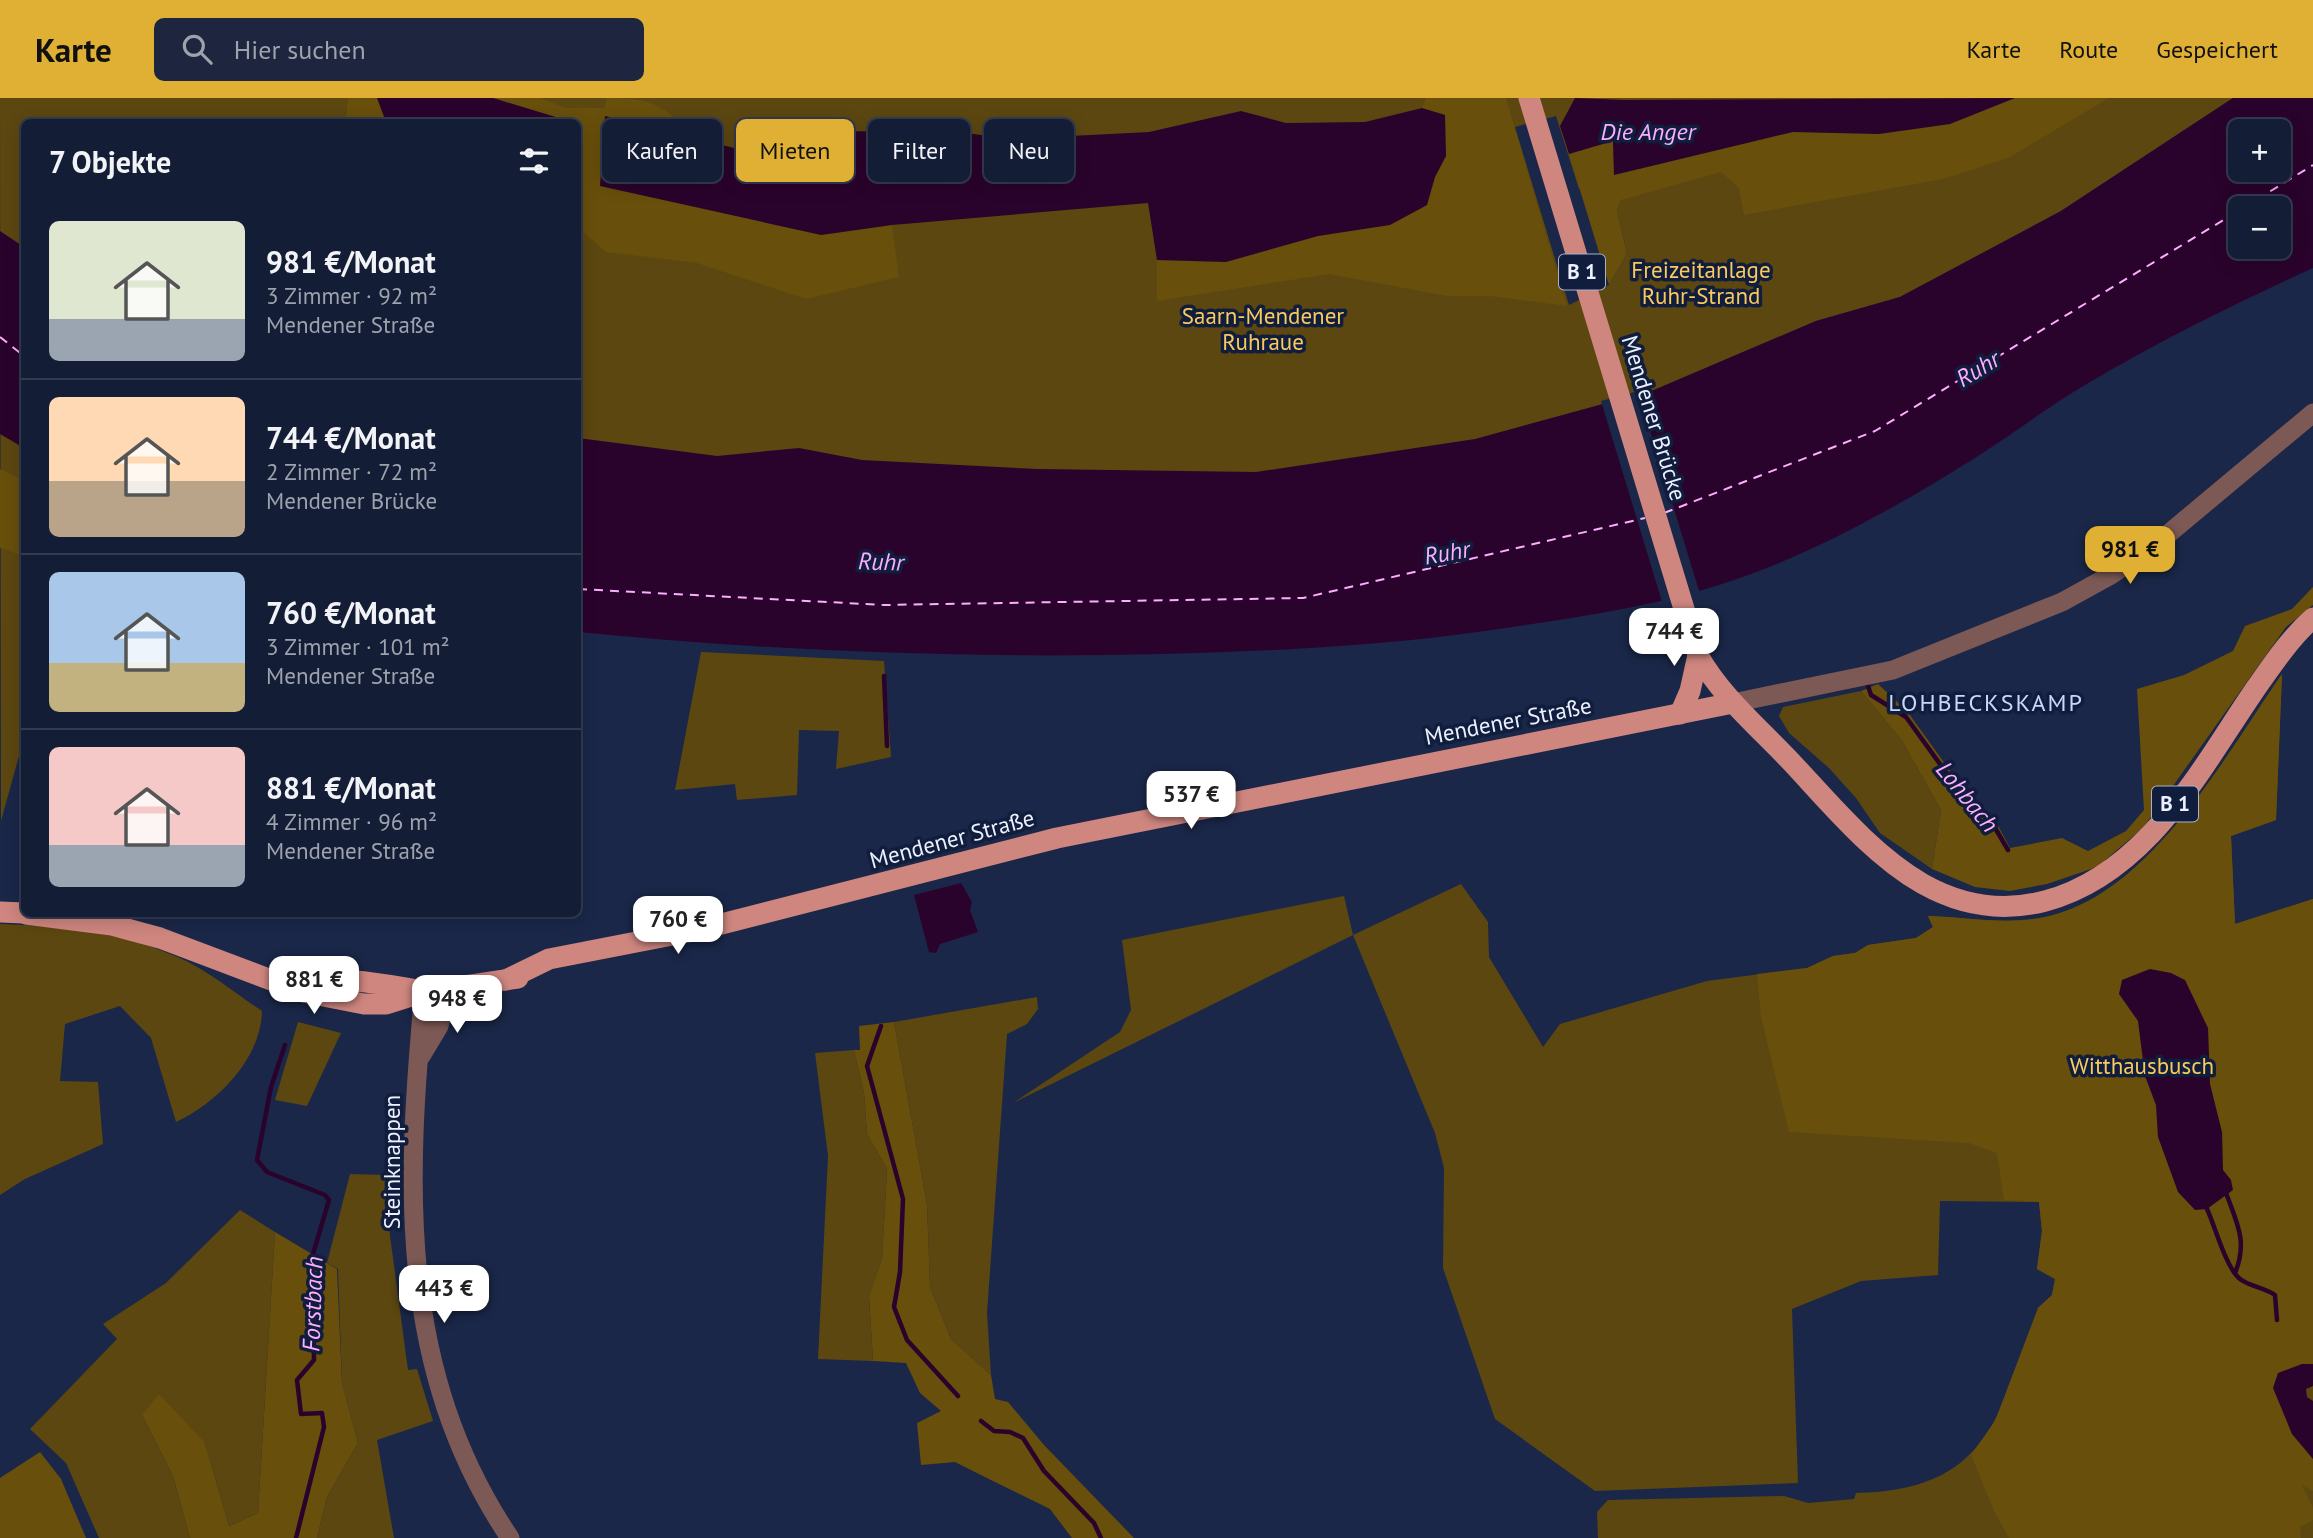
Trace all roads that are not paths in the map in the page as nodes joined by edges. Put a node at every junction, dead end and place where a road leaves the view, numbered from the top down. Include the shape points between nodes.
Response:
1 (1529, 98) edge
2 (2313, 413) edge
3 (2313, 618) edge
4 (1697, 650) junction
5 (1733, 703) junction
6 (1680, 714) junction
7 (0, 912) edge
8 (21, 913) edge
9 (54, 917) edge
10 (448, 990) junction
11 (424, 992) junction
12 (419, 1060) junction
13 (510, 1538) edge

1 - 4 main road, Mendener Brücke / B 1
2 - 5 street, Mendener Straße via 2161,540 2062,603 1893,670
3 - 5 main road, B 1 via 2271,666 2151,834 2101,878 2037,904 1980,905 1923,884 1871,844
4 - 5 main road, Mendener Brücke / B 1 via 1709,674
4 - 6 main road via 1690,691
5 - 6 main road, Mendener Straße
6 - 10 main road, Mendener Straße via 1057,838 650,940 549,959 506,980
7 - 8 main road, Mendener Straße
9 - 11 main road, Mendener Straße via 160,938 303,992 378,1004
10 - 11 main road, Mendener Straße
10 - 12 street, Steinknappen via 439,1026
11 - 12 street, Steinknappen
12 - 13 street, Steinknappen via 413,1106 416,1250 424,1330 438,1390 457,1442 481,1493

